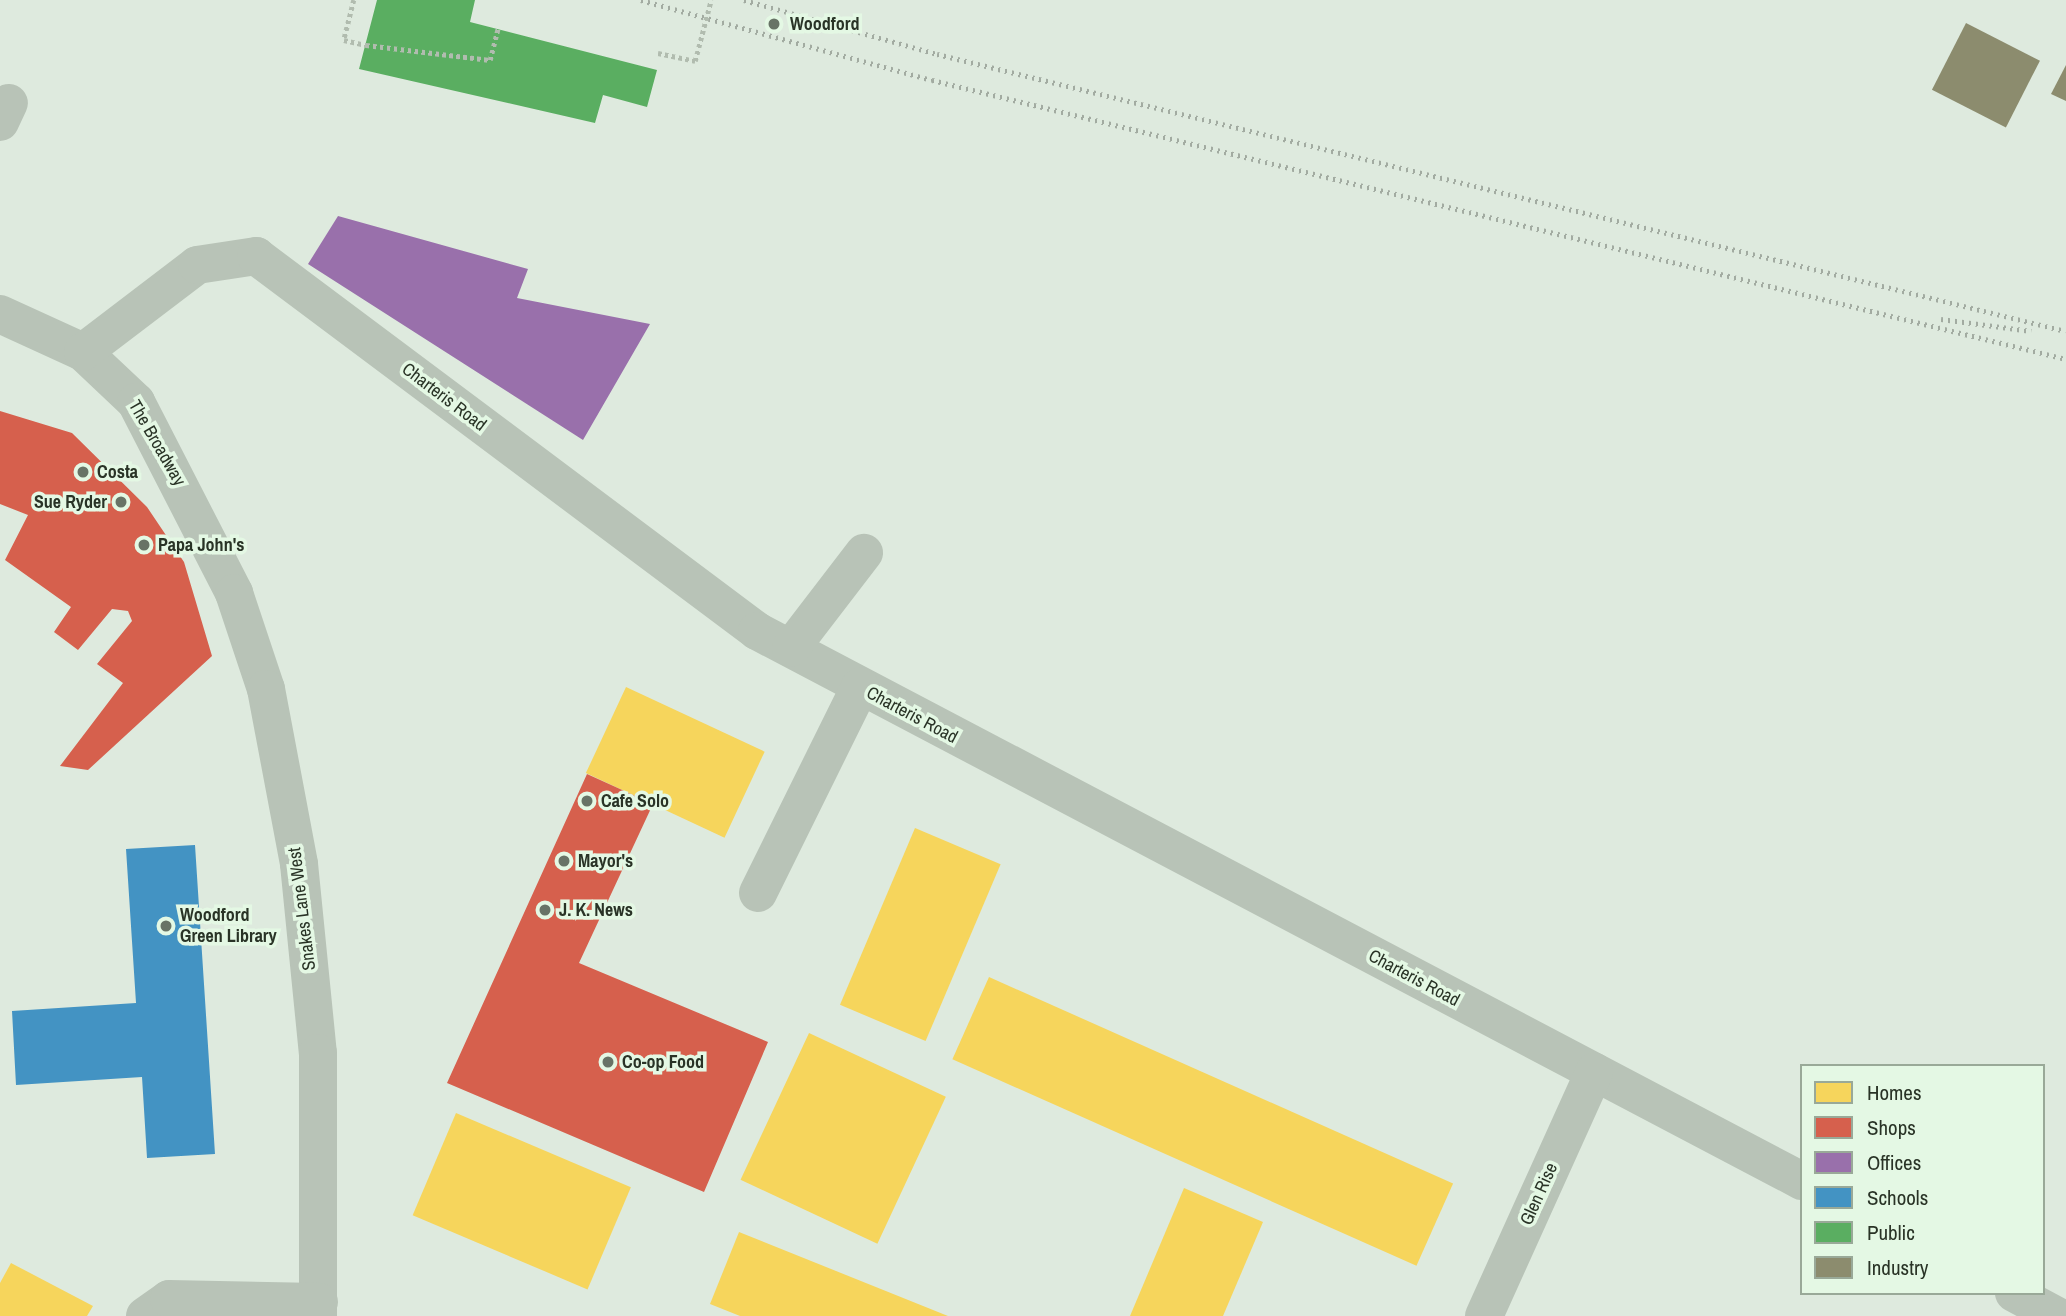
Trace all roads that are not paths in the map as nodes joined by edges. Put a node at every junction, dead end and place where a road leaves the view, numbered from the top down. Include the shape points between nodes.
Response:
1 (0, 314) edge
2 (83, 352) junction
3 (198, 517) joint
4 (864, 553) dead end
5 (790, 648) junction
6 (860, 687) junction
7 (758, 893) dead end
8 (1594, 1072) junction
9 (1800, 1180) edge
10 (2018, 1295) edge
11 (319, 1309) edge
12 (145, 1316) edge
13 (1483, 1316) edge
14 (2057, 1316) edge

1 - 2 street, The Broadway
2 - 3 street, The Broadway via 136,402
2 - 5 street, Charteris Road via 197,265 256,256 757,631
3 - 11 street, Snakes Lane West via 234,593 265,689 299,864 318,1053
4 - 5 street
5 - 6 street, Charteris Road
6 - 7 street
6 - 8 street, Charteris Road
8 - 9 street, Charteris Road
8 - 13 street, Glen Rise
10 - 14 street
11 - 12 street via 169,1299

